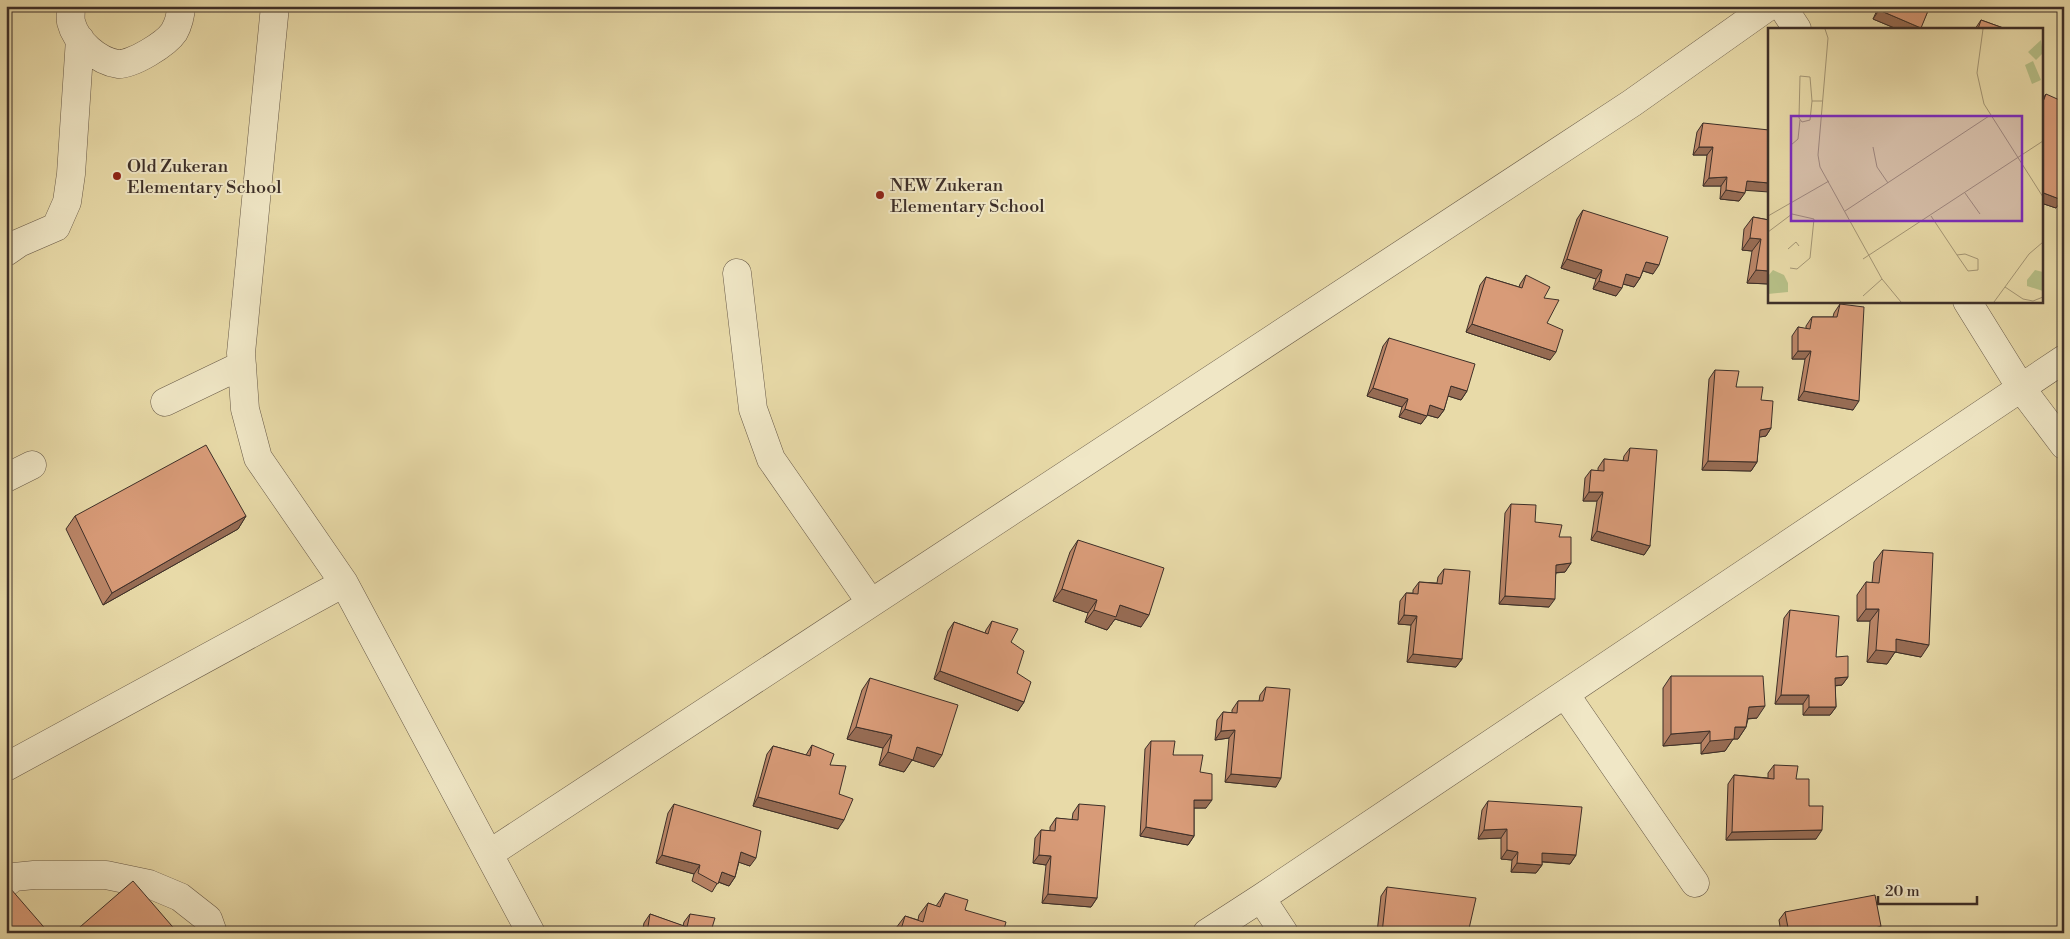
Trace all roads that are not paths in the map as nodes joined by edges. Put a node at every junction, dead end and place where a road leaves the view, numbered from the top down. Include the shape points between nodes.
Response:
1 (71, 6) edge
2 (182, 6) edge
3 (275, 6) edge
4 (1769, 6) edge
5 (1782, 6) edge
6 (1795, 28) edge
7 (80, 39) junction
8 (6, 252) edge
9 (737, 273) dead end
10 (1968, 302) edge
11 (2064, 359) edge
12 (242, 365) junction
13 (2021, 388) junction
14 (166, 402) dead end
15 (2064, 445) edge
16 (32, 465) dead end
17 (6, 478) edge
18 (344, 583) junction
19 (871, 603) junction
20 (1565, 694) junction
21 (6, 766) edge
22 (488, 854) junction
23 (1695, 882) dead end
24 (6, 883) edge
25 (1261, 898) junction
26 (213, 933) edge
27 (531, 933) edge
28 (1207, 933) edge
29 (1284, 933) edge

1 - 7 lane via 71,22
2 - 7 lane via 173,32 139,58 119,64 98,58
3 - 12 lane
4 - 19 lane via 1632,104
5 - 6 lane
7 - 8 lane via 68,202 56,227
9 - 19 lane via 752,409 771,459
10 - 13 lane
11 - 13 lane
12 - 14 lane
12 - 18 lane via 245,409 258,458
13 - 15 lane
13 - 20 lane
16 - 17 lane
18 - 21 lane
18 - 22 lane
19 - 22 lane
20 - 23 lane
20 - 25 lane
22 - 27 lane
24 - 26 lane via 14,877 106,876 149,884 180,897 208,919
25 - 28 lane
25 - 29 lane

